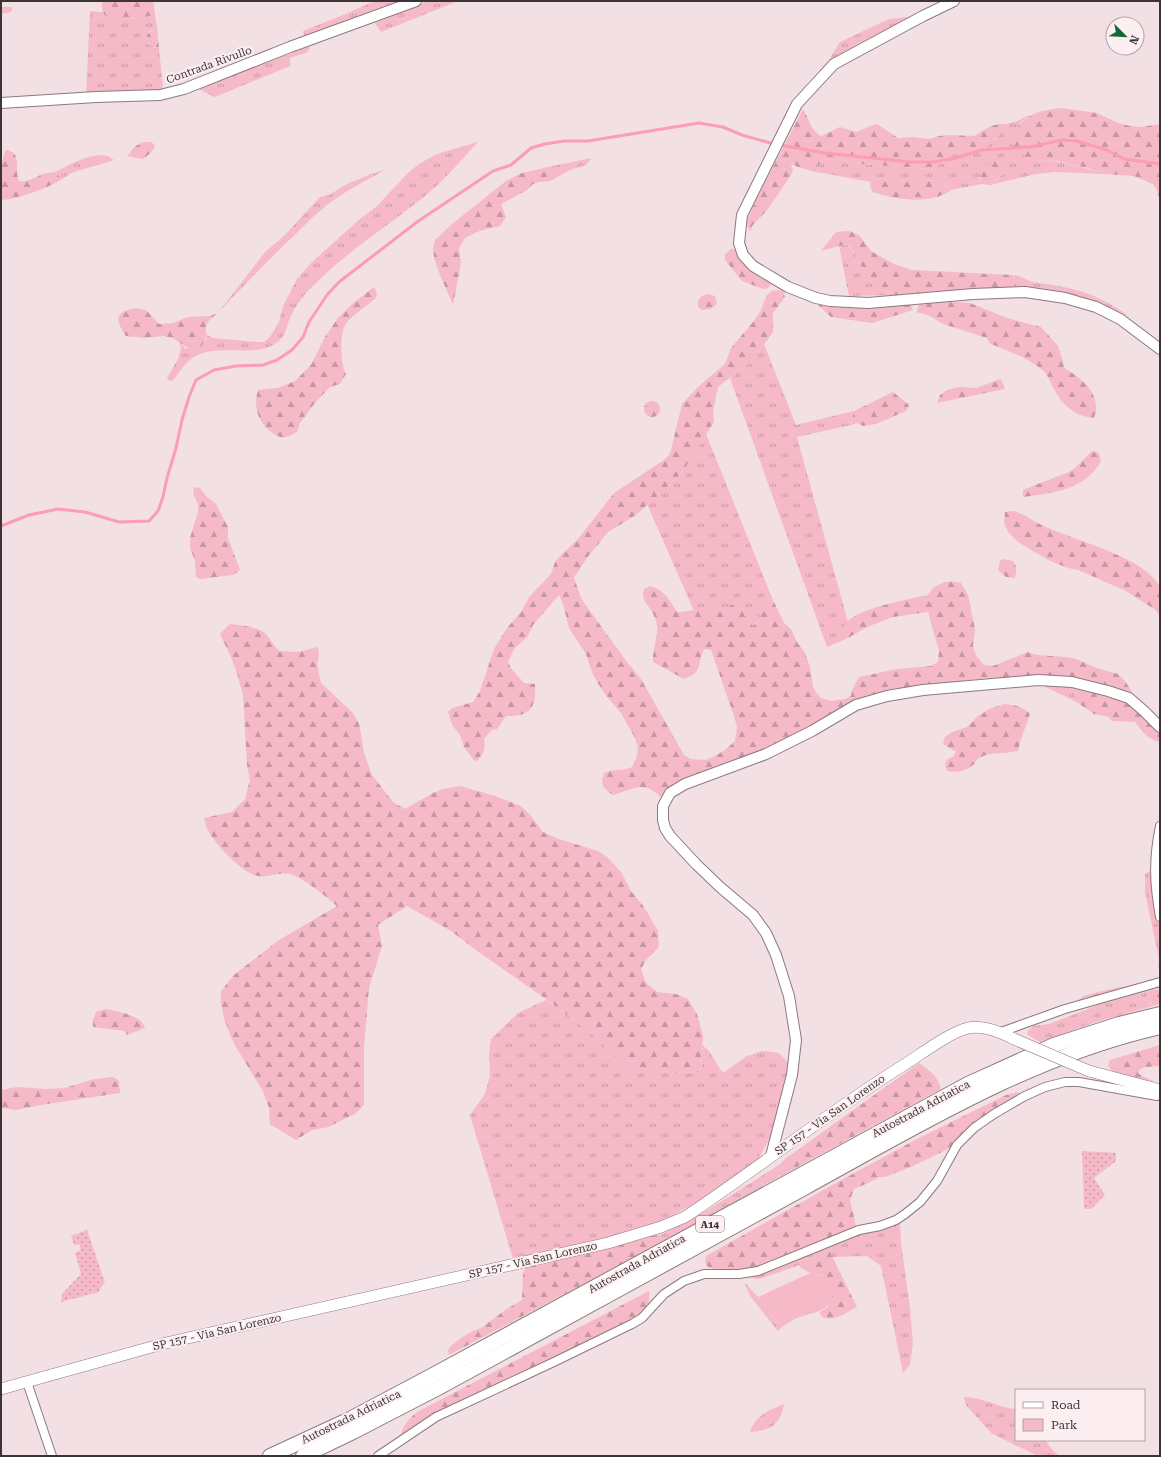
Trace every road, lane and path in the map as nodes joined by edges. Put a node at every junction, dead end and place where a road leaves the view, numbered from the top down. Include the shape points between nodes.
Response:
1 (416, 1) edge
2 (954, 1) edge
3 (1, 103) edge
4 (1160, 349) edge
5 (1160, 727) edge
6 (1160, 826) edge
7 (1160, 917) edge
8 (1160, 982) edge
9 (1160, 1014) edge
10 (1160, 1028) edge
11 (1001, 1032) junction
12 (1160, 1090) edge
13 (1160, 1094) edge
14 (771, 1156) junction
15 (27, 1382) junction
16 (1, 1389) edge
17 (52, 1456) edge
18 (270, 1456) edge
19 (303, 1456) edge
20 (378, 1456) edge

1 - 3 street, Contrada Rivullo via 178,91 160,95
2 - 4 street via 834,64 797,104 742,215 739,243 743,255 753,266 788,287 816,298 868,303 1025,292 1065,298 1096,308 1120,320
5 - 14 street via 1128,698 1072,682 1038,680 923,690 887,696 856,705 766,754 684,784 670,793 663,806 665,828 696,864 753,915 762,927 776,955 789,996 796,1040 792,1075
6 - 7 street via 1156,848 1155,891
8 - 11 street via 1065,1008
9 - 18 highway, Autostrada Adriatica / A14 via 1054,1045 968,1084 433,1376 350,1419
10 - 19 highway, Autostrada Adriatica / A14 via 1102,1043 1049,1062 959,1104 438,1388
11 - 12 main road, SP 157 - Via San Lorenzo, bridge via 1089,1071
11 - 14 main road, SP 157 - Via San Lorenzo via 967,1028 951,1036 883,1078
13 - 20 street via 1156,1096 1080,1082 1045,1086 974,1128 957,1145 920,1202 896,1220 859,1230 758,1271 704,1274 684,1282 664,1294 637,1321 436,1417
14 - 15 main road, SP 157 - Via San Lorenzo via 685,1217 661,1227 608,1243 166,1344
15 - 16 main road, SP 157 - Via San Lorenzo
15 - 17 street

